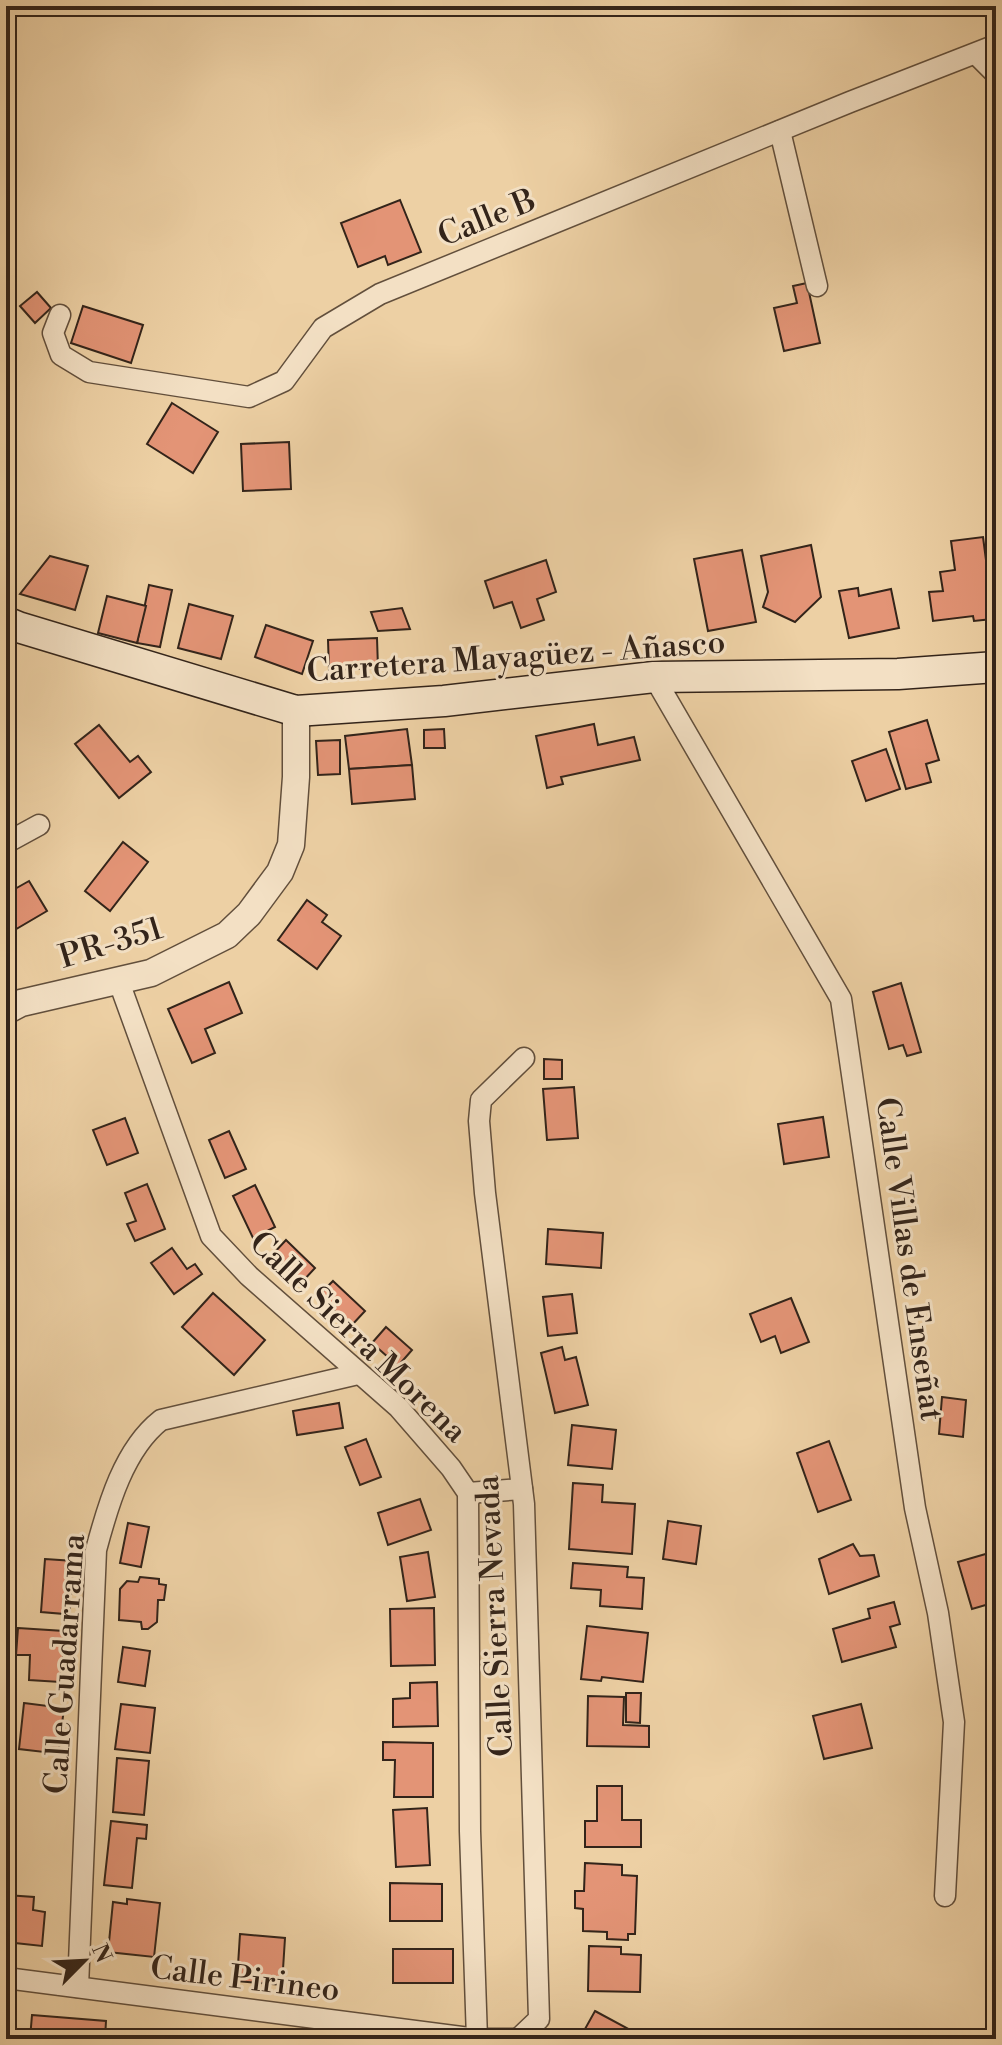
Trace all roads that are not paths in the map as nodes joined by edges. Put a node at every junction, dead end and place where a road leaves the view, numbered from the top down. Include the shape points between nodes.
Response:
1 (996, 45) edge
2 (976, 54) junction
3 (996, 74) edge
4 (780, 131) junction
5 (817, 286) dead end
6 (60, 315) dead end
7 (6, 622) edge
8 (996, 667) edge
9 (654, 677) junction
10 (296, 711) junction
11 (39, 825) dead end
12 (6, 843) edge
13 (119, 982) junction
14 (6, 1011) edge
15 (524, 1058) dead end
16 (358, 1374) junction
17 (522, 1489) junction
18 (468, 1493) junction
19 (945, 1896) dead end
20 (6, 1978) edge
21 (78, 1987) junction
22 (477, 2039) edge
23 (518, 2039) edge

1 - 2 street, Calle B
2 - 3 street
2 - 4 street, Calle B
4 - 5 street
4 - 6 street, Calle B via 380,294 323,328 284,381 249,397 89,372 61,355 53,333
7 - 10 main road, Carretera Mayagüez - Añasco
8 - 9 main road, Carretera Mayagüez - Añasco via 898,674
9 - 10 main road, Carretera Mayagüez - Añasco via 444,701
9 - 19 street, Calle Villas de Enseñat via 841,999 915,1508 954,1722
10 - 13 street, PR-351 / PR-351 via 291,845 280,872 227,935 151,973
11 - 12 street
13 - 14 street, PR-351 / PR-351 via 21,1003
13 - 16 street, Calle Sierra Morena via 211,1236
15 - 17 street, Calle Sierra Nevada via 481,1100 479,1121
16 - 18 street, Calle Sierra Morena via 398,1407
16 - 21 street, Calle Guadarrama via 161,1420 144,1433 133,1453 96,1550
17 - 18 street
17 - 23 street, Calle Sierra Nevada via 539,2019
18 - 22 street, Calle Sierra Morena
20 - 21 street, Calle Pirineo
21 - 22 street, Calle Pirineo
22 - 23 street, Calle Pirineo

